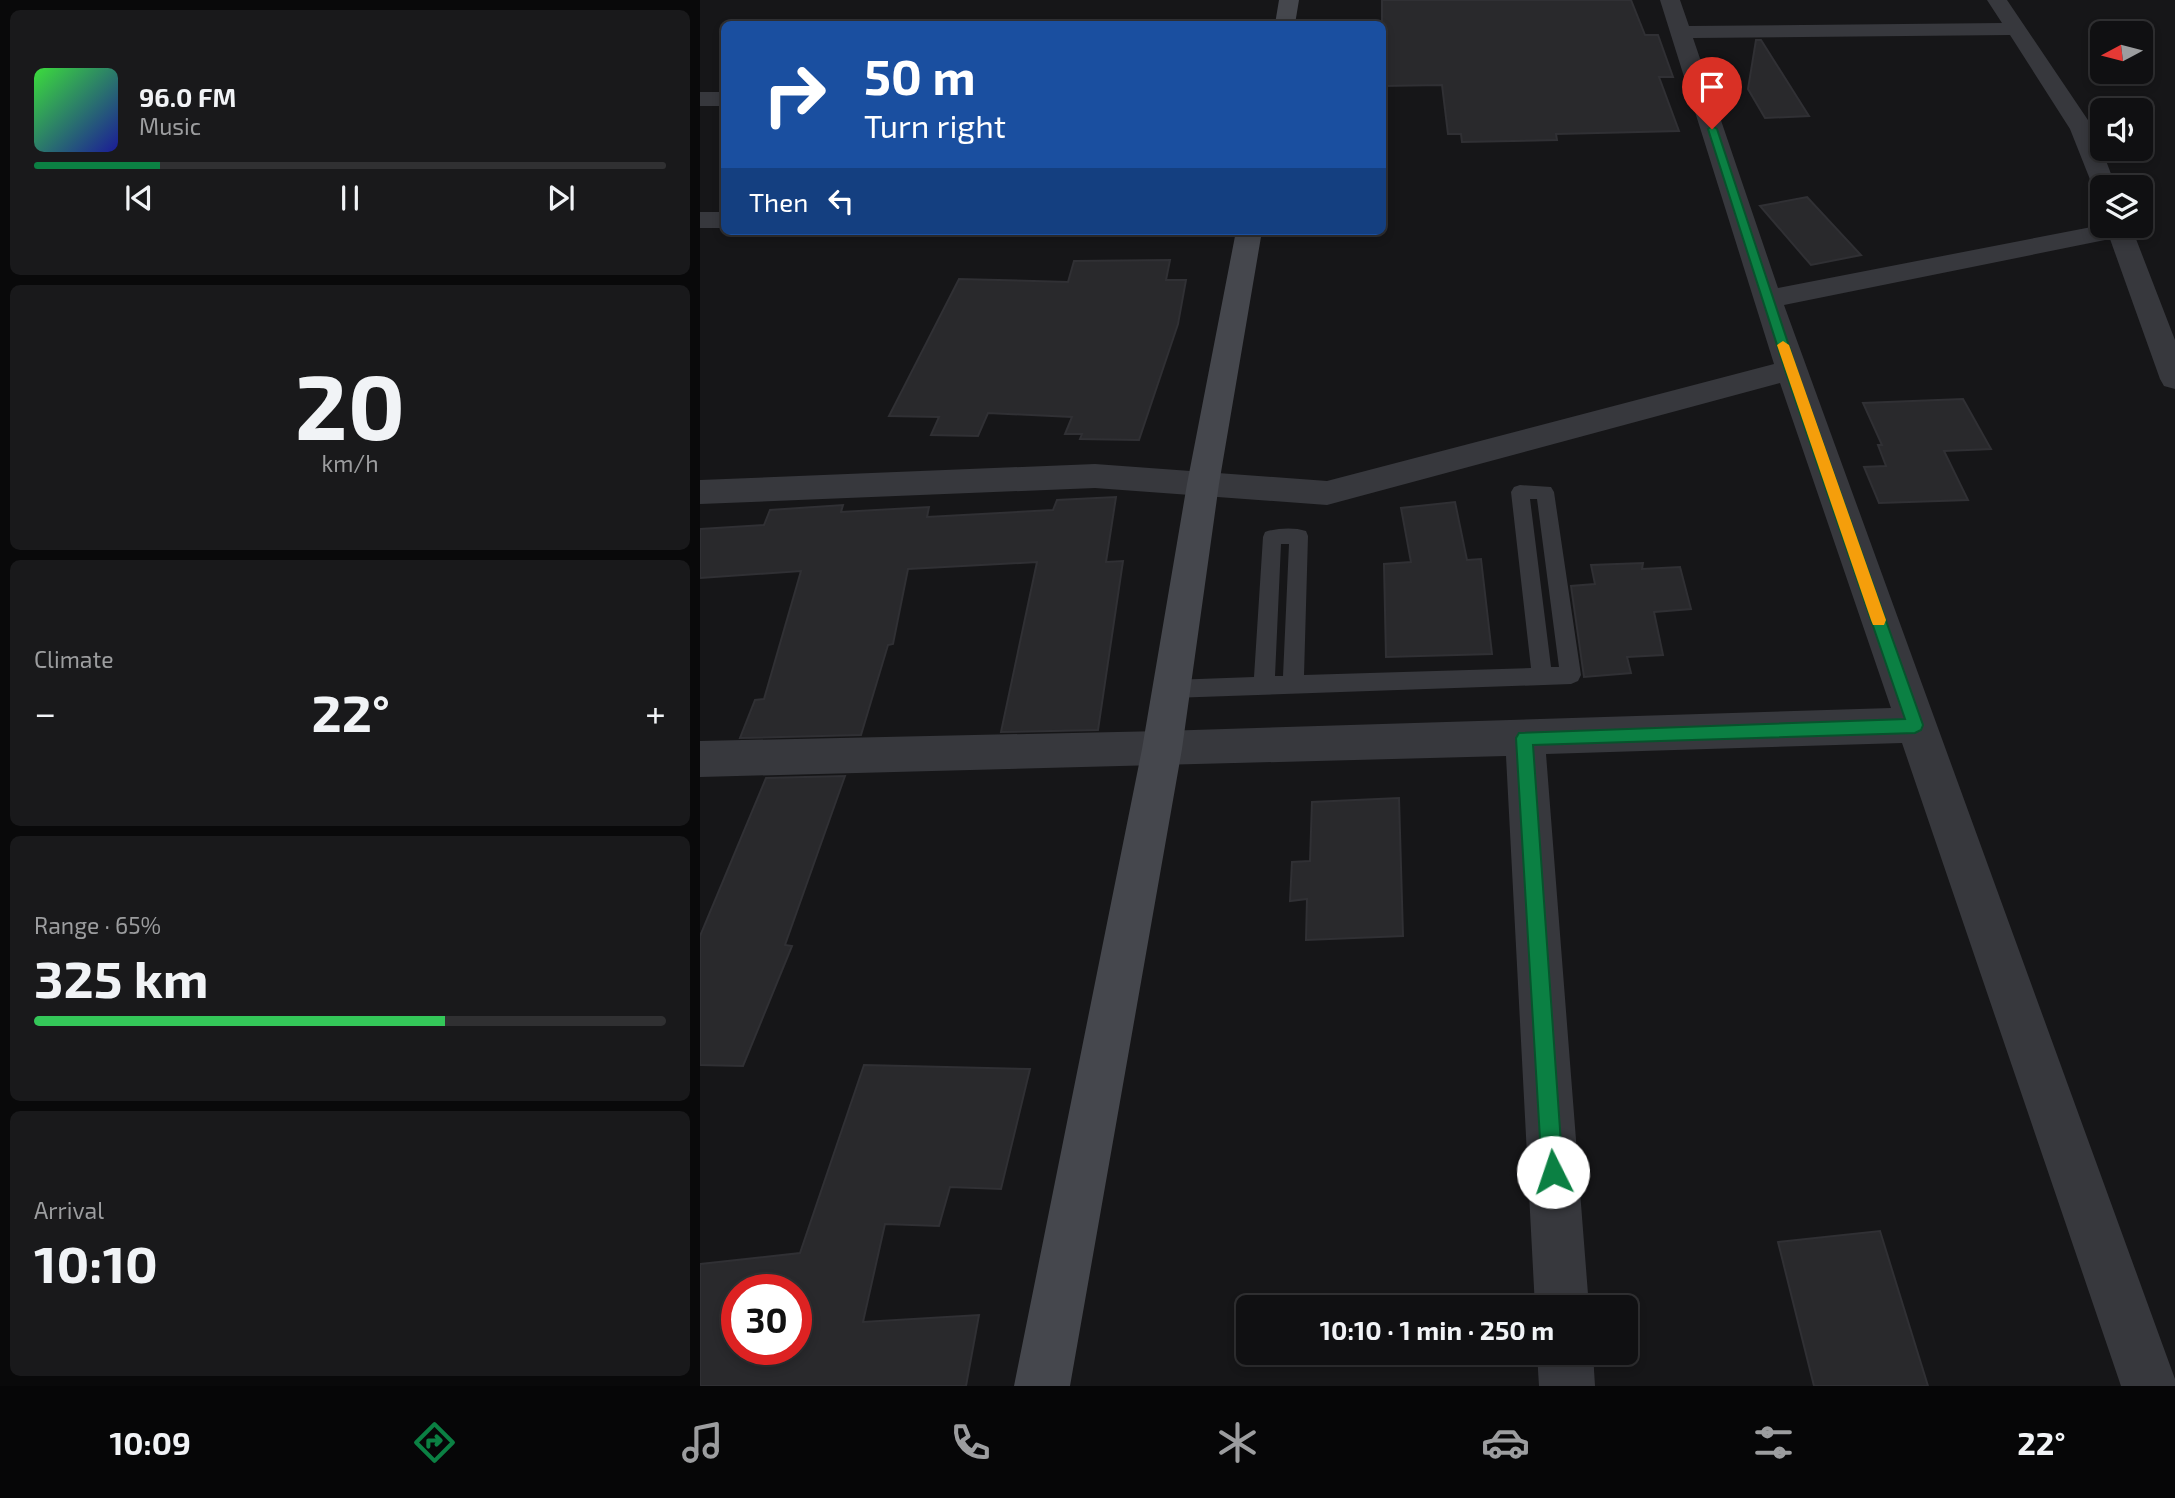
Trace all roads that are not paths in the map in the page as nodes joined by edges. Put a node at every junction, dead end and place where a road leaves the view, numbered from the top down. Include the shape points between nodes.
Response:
1 (1289, 0) edge
2 (1997, 0) edge
3 (1675, 16) edge
4 (1286, 21) edge
5 (2017, 29) junction
6 (700, 99) edge
7 (721, 99) edge
8 (2099, 175) edge
9 (700, 220) edge
10 (721, 220) edge
11 (2090, 233) edge
12 (1248, 235) edge
13 (2122, 238) edge
14 (1768, 299) junction
15 (1791, 370) junction
16 (2175, 379) edge
17 (1203, 484) junction
18 (700, 492) edge
19 (1542, 676) junction
20 (1293, 684) junction
21 (1264, 686) junction
22 (1171, 689) junction
23 (1915, 725) junction
24 (1525, 738) junction
25 (1162, 749) junction
26 (700, 759) edge
27 (1561, 1295) edge
28 (1565, 1365) edge
29 (1042, 1386) edge
30 (1567, 1386) edge
31 (2149, 1386) edge

1 - 4 street
2 - 5 street
3 - 5 street
3 - 14 street
5 - 8 street via 2081,129
6 - 7 street
9 - 10 street
11 - 14 street
12 - 17 street
13 - 16 street
14 - 15 street
15 - 17 street via 1327,493
15 - 23 street
17 - 18 street via 1095,476
17 - 22 street
19 - 19 lane via 1521,505 1520,492 1545,492 1571,675
19 - 20 lane
20 - 21 lane
20 - 21 lane via 1299,536 1272,537
21 - 22 lane
22 - 25 street
23 - 24 street
23 - 31 street
24 - 25 street
24 - 27 street
25 - 26 street
25 - 29 street
28 - 30 street

